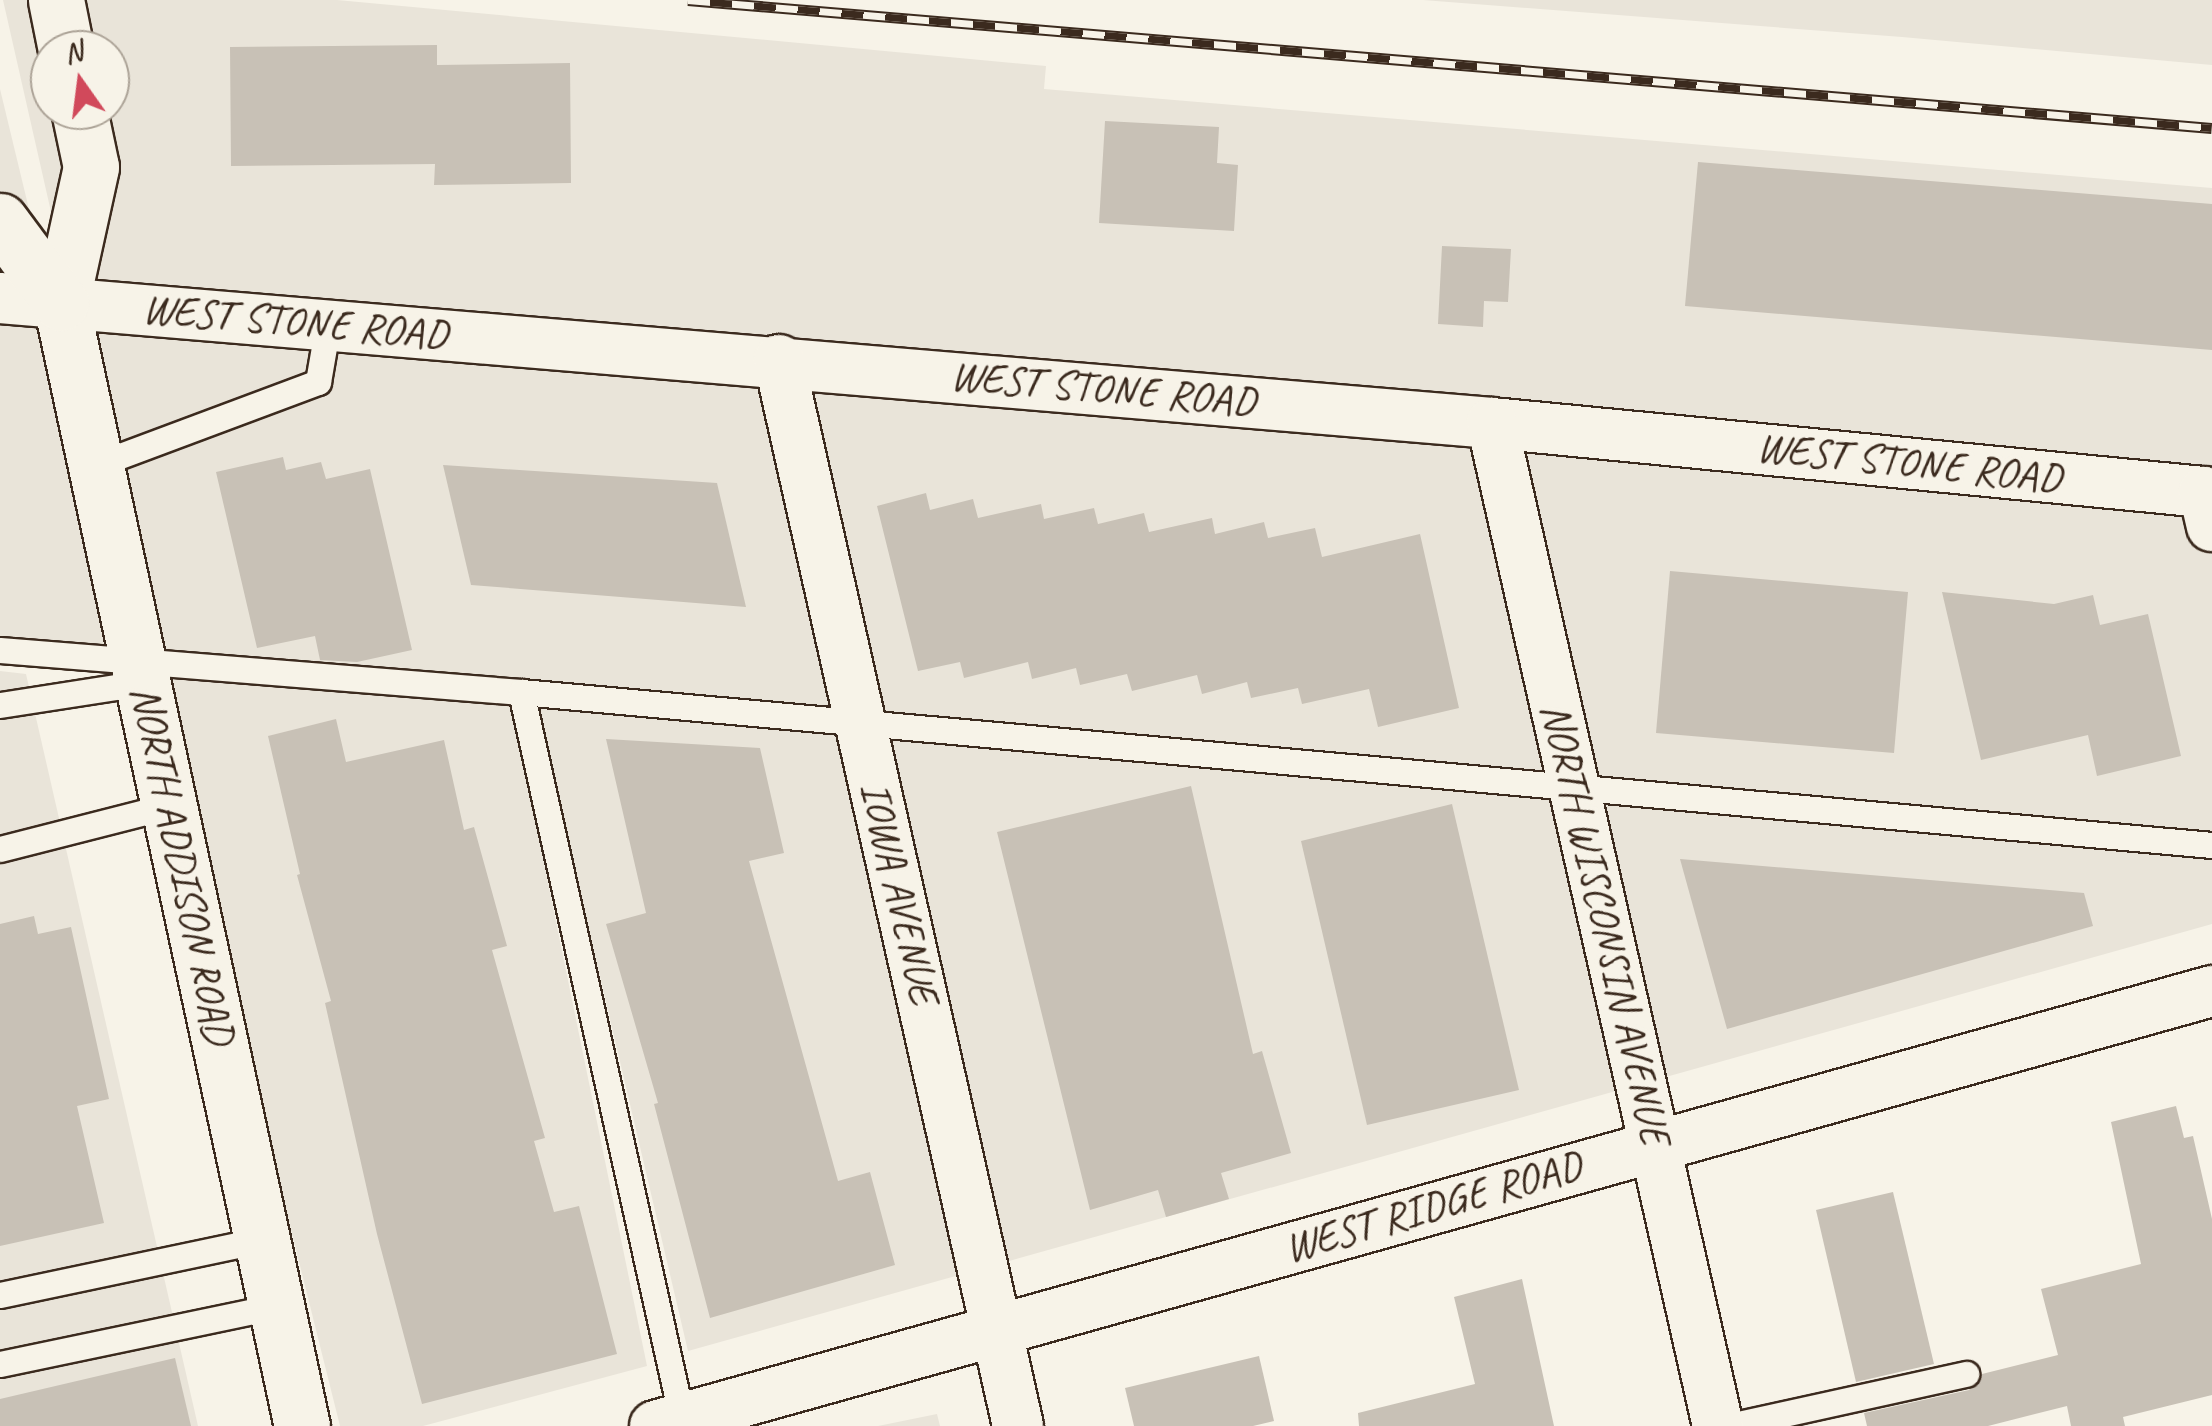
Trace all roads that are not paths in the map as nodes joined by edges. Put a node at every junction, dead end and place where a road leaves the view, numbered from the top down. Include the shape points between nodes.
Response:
1 (56, 0) edge
2 (62, 30) edge
3 (83, 130) edge
4 (0, 221) edge
5 (0, 298) edge
6 (61, 304) junction
7 (328, 324) junction
8 (780, 360) junction
9 (1492, 422) junction
10 (96, 465) junction
11 (2209, 504) edge
12 (0, 650) edge
13 (140, 672) junction
14 (521, 692) junction
15 (0, 705) edge
16 (861, 725) junction
17 (1574, 788) junction
18 (169, 806) junction
19 (2212, 845) edge
20 (0, 850) edge
21 (2212, 992) edge
22 (1654, 1145) junction
23 (262, 1240) junction
24 (0, 1295) edge
25 (276, 1306) junction
26 (996, 1328) junction
27 (0, 1364) edge
28 (1966, 1374) dead end
29 (668, 1422) edge
30 (302, 1426) edge
31 (1018, 1426) edge
32 (1718, 1426) edge
33 (1729, 1426) edge

1 - 2 street
3 - 6 street, NORTH ADDISON ROAD via 91,167
4 - 6 street, NORTH ADDISON ROAD
5 - 6 street, WEST STONE ROAD
6 - 7 street, WEST STONE ROAD
6 - 10 street, NORTH ADDISON ROAD
7 - 8 street, WEST STONE ROAD
7 - 10 lane via 318,382
8 - 9 street, WEST STONE ROAD
8 - 16 street, IOWA AVENUE
9 - 11 street, WEST STONE ROAD
9 - 17 street, NORTH WISCONSIN AVENUE
10 - 13 street, NORTH ADDISON ROAD
12 - 13 lane
13 - 14 lane
13 - 15 lane
13 - 18 street, NORTH ADDISON ROAD
14 - 16 lane
14 - 29 lane
16 - 17 lane
16 - 26 street, IOWA AVENUE
17 - 19 lane
17 - 22 street, NORTH WISCONSIN AVENUE
18 - 20 lane
18 - 23 street, NORTH ADDISON ROAD
21 - 22 street, WEST RIDGE ROAD
22 - 26 street, WEST RIDGE ROAD
22 - 32 street, NORTH WISCONSIN AVENUE
23 - 24 lane
23 - 25 street, NORTH ADDISON ROAD
25 - 27 lane
25 - 30 street, NORTH ADDISON ROAD
26 - 29 street, WEST RIDGE ROAD
26 - 31 street, IOWA AVENUE
28 - 33 lane

